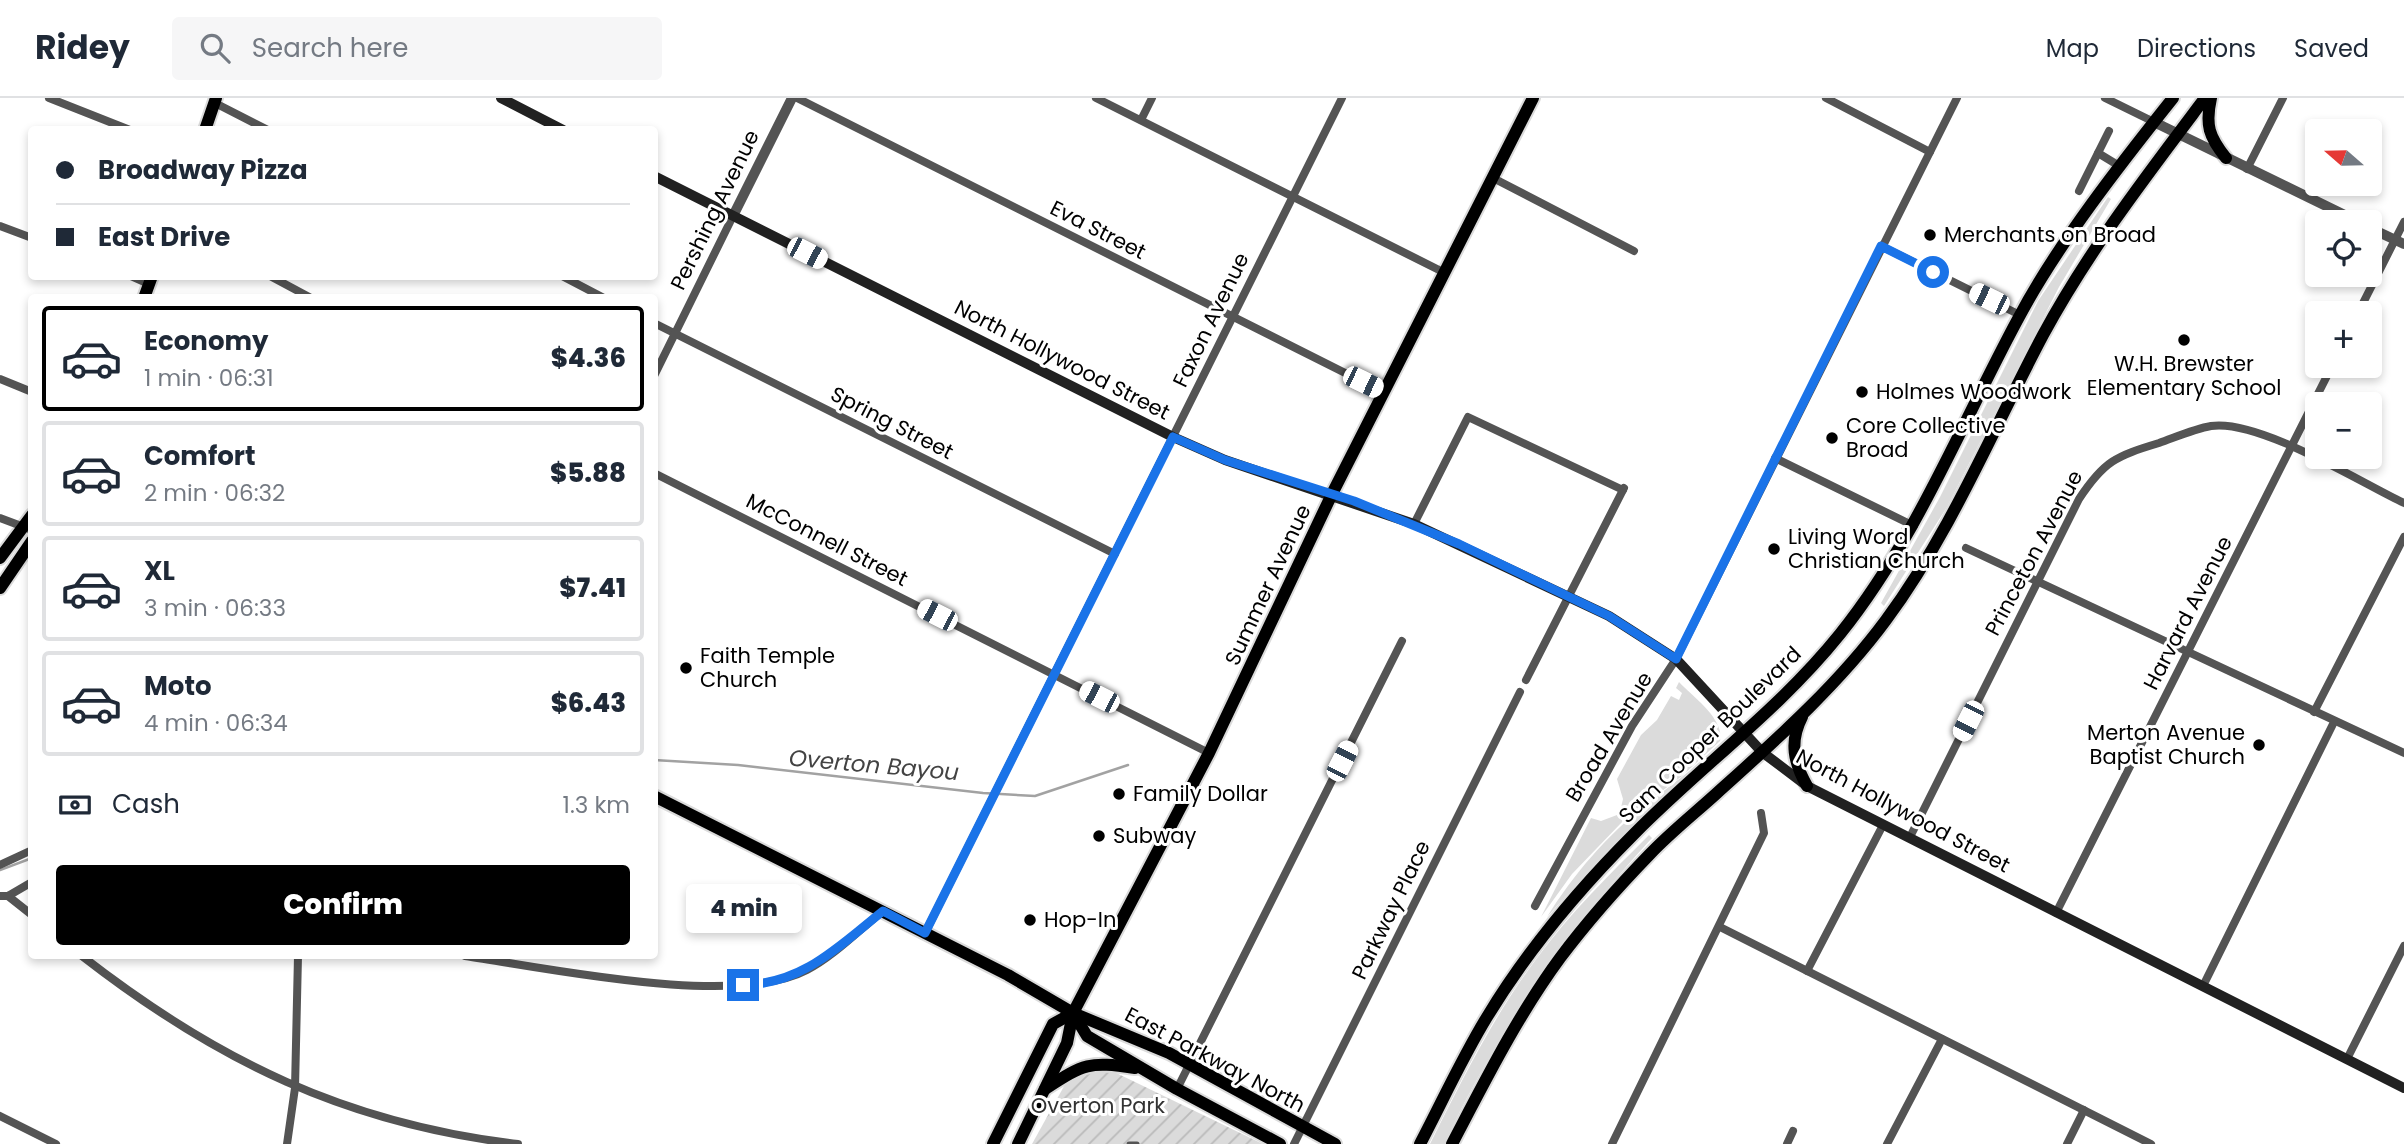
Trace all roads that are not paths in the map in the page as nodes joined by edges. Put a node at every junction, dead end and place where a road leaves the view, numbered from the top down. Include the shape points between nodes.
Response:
1 (49, 98) edge
2 (501, 98) edge
3 (794, 98) edge
4 (1096, 98) edge
5 (1152, 98) edge
6 (1342, 98) edge
7 (1532, 98) edge
8 (1826, 98) edge
9 (1957, 98) edge
10 (2105, 98) edge
11 (2173, 98) edge
12 (2205, 98) edge
13 (2211, 98) edge
14 (2283, 98) edge
15 (215, 100) edge
16 (1141, 120) junction
17 (2154, 122) junction
18 (120, 126) edge
19 (206, 126) edge
20 (261, 126) edge
21 (555, 126) edge
22 (2109, 131) dead end
23 (2178, 134) junction
24 (1930, 152) junction
25 (2098, 153) junction
26 (2226, 158) junction
27 (2121, 167) junction
28 (2247, 169) junction
29 (658, 178) edge
30 (1493, 178) junction
31 (2079, 191) dead end
32 (1293, 197) junction
33 (2333, 210) edge
34 (733, 216) junction
35 (2404, 222) edge
36 (0, 226) edge
37 (2382, 234) edge
38 (28, 236) edge
39 (2400, 242) edge
40 (1881, 246) junction
41 (1634, 251) dead end
42 (1445, 273) junction
43 (277, 280) edge
44 (570, 280) edge
45 (304, 294) edge
46 (596, 294) edge
47 (2365, 301) edge
48 (2020, 315) junction
49 (1231, 317) junction
50 (658, 325) edge
51 (676, 333) junction
52 (658, 368) edge
53 (2326, 378) edge
54 (0, 379) edge
55 (28, 390) edge
56 (1385, 393) junction
57 (1173, 437) junction
58 (2291, 447) junction
59 (1775, 458) junction
60 (658, 474) edge
61 (1332, 494) junction
62 (2404, 503) edge
63 (0, 518) edge
64 (1414, 524) junction
65 (1913, 526) junction
66 (27, 529) edge
67 (2404, 537) edge
68 (28, 547) edge
69 (1966, 548) dead end
70 (1115, 554) junction
71 (0, 558) edge
72 (2038, 582) junction
73 (0, 588) edge
74 (1570, 597) junction
75 (1402, 641) dead end
76 (2186, 653) junction
77 (1676, 659) junction
78 (1055, 674) junction
79 (1526, 680) dead end
80 (1520, 692) dead end
81 (1807, 709) junction
82 (2314, 712) junction
83 (2334, 722) junction
84 (1744, 733) junction
85 (1209, 752) junction
86 (1762, 752) junction
87 (2404, 753) edge
88 (1807, 786) junction
89 (658, 798) edge
90 (1761, 813) dead end
91 (1883, 825) junction
92 (1910, 837) junction
93 (28, 852) edge
94 (0, 865) edge
95 (28, 883) edge
96 (4, 896) edge
97 (1535, 906) dead end
98 (883, 911) junction
99 (28, 912) edge
100 (2056, 913) junction
101 (1720, 927) junction
102 (925, 933) junction
103 (2404, 946) edge
104 (86, 959) edge
105 (298, 959) edge
106 (485, 959) edge
107 (1807, 971) junction
108 (2203, 986) junction
109 (1073, 1013) junction
110 (1942, 1039) junction
111 (2347, 1059) junction
112 (1190, 1065) junction
113 (1141, 1069) junction
114 (2404, 1087) edge
115 (295, 1088) junction
116 (1045, 1089) junction
117 (1177, 1090) junction
118 (2084, 1110) junction
119 (0, 1116) edge
120 (1466, 1117) junction
121 (1303, 1128) junction
122 (1793, 1131) dead end
123 (56, 1144) edge
124 (287, 1144) edge
125 (518, 1144) edge
126 (993, 1144) edge
127 (1018, 1144) edge
128 (1129, 1144) edge
129 (1137, 1144) edge
130 (1280, 1144) edge
131 (1294, 1144) edge
132 (1335, 1144) edge
133 (1420, 1144) edge
134 (1452, 1144) edge
135 (1459, 1144) edge
136 (1612, 1144) edge
137 (1787, 1144) edge
138 (1887, 1144) edge
139 (2067, 1144) edge
140 (2151, 1144) edge

1 - 18 street
2 - 21 main road
3 - 34 street, Pershing Avenue
3 - 49 street, Eva Street
4 - 16 street
5 - 16 street
6 - 32 street, Faxon Avenue
7 - 30 main road, Summer Avenue
8 - 24 street
9 - 24 street, Broad Avenue
10 - 17 street
11 - 17 main road, Sam Cooper Boulevard
12 - 23 main road, Sam Cooper Boulevard
13 - 26 main road via 2206,119 2210,138
14 - 28 street
15 - 19 main road
15 - 20 street
16 - 32 street
17 - 23 street
17 - 27 main road, Sam Cooper Boulevard
22 - 25 street
23 - 26 street
23 - 81 main road, Sam Cooper Boulevard via 2081,269 1929,556 1885,622
24 - 40 street, Broad Avenue
25 - 27 street
25 - 31 street
26 - 28 street
27 - 48 main road, Sam Cooper Boulevard
28 - 33 street
29 - 34 main road, North Hollywood Street
30 - 41 street
30 - 42 main road, Summer Avenue
32 - 42 street
32 - 49 street, Faxon Avenue
34 - 51 street, Pershing Avenue
34 - 57 main road, North Hollywood Street
35 - 39 street
36 - 38 street
37 - 39 street
39 - 47 street
40 - 48 street
40 - 59 street, Broad Avenue
42 - 56 main road, Summer Avenue
43 - 45 street
44 - 46 street
48 - 65 main road, Sam Cooper Boulevard
49 - 56 street, Eva Street
49 - 57 street, Faxon Avenue
50 - 51 street, Spring Street
51 - 52 street, Pershing Avenue
51 - 70 street, Spring Street
53 - 58 street, Harvard Avenue
54 - 55 street
56 - 61 main road, Summer Avenue
57 - 61 main road, North Hollywood Street via 1225,460
57 - 70 street, Faxon Avenue
58 - 62 street, Princeton Avenue
58 - 72 street, Princeton Avenue via 2237,426 2211,426 2124,454 2097,471
58 - 76 street, Harvard Avenue
59 - 65 street
59 - 77 street, Broad Avenue
60 - 78 street, McConnell Street
61 - 64 main road, North Hollywood Street
61 - 85 main road, Summer Avenue
63 - 66 street
64 - 74 main road, North Hollywood Street
64 - 74 street via 1468,417 1624,488
65 - 84 main road, Sam Cooper Boulevard via 1840,634
66 - 71 main road
67 - 82 street
68 - 73 main road
69 - 72 street
70 - 78 street, Faxon Avenue
72 - 76 street
72 - 92 street, Princeton Avenue
74 - 77 main road, North Hollywood Street
74 - 79 street
75 - 112 street
76 - 82 street
76 - 100 street, Harvard Avenue
77 - 84 main road, North Hollywood Street
77 - 97 street, Broad Avenue via 1632,726
78 - 85 street, McConnell Street
78 - 102 street, Faxon Avenue
80 - 121 street, Parkway Place
81 - 86 main road, Sam Cooper Boulevard
81 - 88 main road via 1795,732 1794,747
82 - 83 street
83 - 87 street
83 - 108 street
84 - 86 main road, North Hollywood Street
84 - 133 main road, Sam Cooper Boulevard via 1634,833 1523,963 1487,1017
85 - 109 main road, Summer Avenue
86 - 88 main road, North Hollywood Street
86 - 120 main road, Sam Cooper Boulevard via 1652,852 1560,959
88 - 91 main road, North Hollywood Street
89 - 98 main road
90 - 101 street via 1764,833
91 - 92 main road, North Hollywood Street
91 - 107 street
92 - 100 main road, North Hollywood Street
93 - 94 street
95 - 96 street
96 - 99 street
98 - 102 main road
98 - 106 street via 808,970 766,984 696,986
100 - 108 main road, North Hollywood Street
101 - 107 street
101 - 136 street
102 - 109 main road
103 - 111 street
104 - 115 street via 214,1045
105 - 115 street
107 - 110 street
108 - 111 main road, North Hollywood Street
109 - 112 main road, East Parkway North
109 - 113 main road, East Parkway North via 1087,1036
109 - 116 main road via 1067,1043
109 - 126 main road via 1053,1024
110 - 118 street
110 - 138 street
111 - 114 main road, North Hollywood Street
112 - 117 street
112 - 121 main road, East Parkway North
113 - 116 main road via 1097,1062 1072,1070
113 - 117 main road, East Parkway North
115 - 124 street
115 - 125 street via 376,1117 471,1139
116 - 127 main road
117 - 130 main road, East Parkway North
118 - 139 street
118 - 140 street
119 - 123 street
120 - 134 main road, Sam Cooper Boulevard
120 - 135 main road
121 - 131 street, Parkway Place
121 - 132 main road, East Parkway North
122 - 137 street
128 - 129 street

